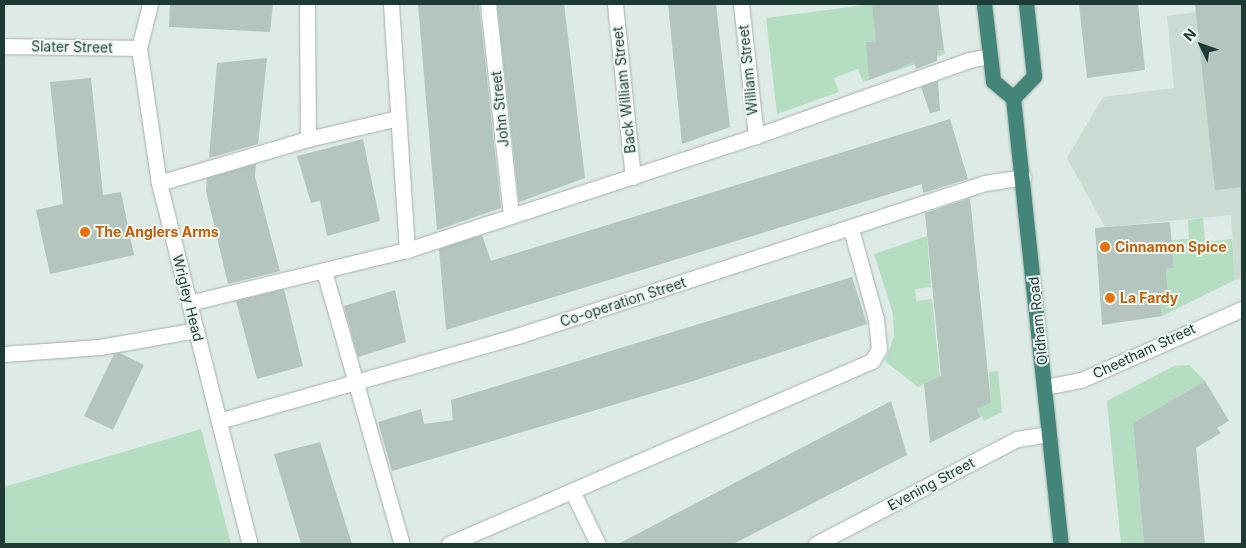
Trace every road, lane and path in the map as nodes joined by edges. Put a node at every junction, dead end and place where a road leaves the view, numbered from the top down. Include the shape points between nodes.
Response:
1 (150, 4) edge
2 (307, 4) edge
3 (391, 4) edge
4 (488, 4) edge
5 (615, 4) edge
6 (741, 4) edge
7 (984, 4) edge
8 (1026, 4) edge
9 (4, 46) edge
10 (140, 48) junction
11 (989, 56) junction
12 (1013, 98) junction
13 (398, 118) junction
14 (756, 136) junction
15 (308, 139) junction
16 (633, 177) junction
17 (1024, 177) junction
18 (159, 183) junction
19 (511, 215) junction
20 (851, 229) junction
21 (407, 250) junction
22 (324, 271) junction
23 (189, 303) junction
24 (1242, 309) edge
25 (196, 330) junction
26 (4, 354) edge
27 (354, 383) junction
28 (1045, 387) junction
29 (219, 421) junction
30 (1049, 434) junction
31 (572, 491) junction
32 (248, 544) edge
33 (402, 544) edge
34 (449, 544) edge
35 (598, 544) edge
36 (816, 544) edge
37 (1061, 544) edge

1 - 10 street
2 - 15 street
3 - 13 street
4 - 19 street, John Street
5 - 16 street, Back William Street
6 - 14 street, William Street
7 - 11 highway
8 - 12 highway via 1034,76
9 - 10 street, Slater Street
10 - 18 street, Wrigley Head
11 - 12 highway via 992,80
11 - 14 street via 969,60
12 - 17 highway, Oldham Road
13 - 15 street
13 - 21 street
14 - 16 street
15 - 18 street
16 - 19 street
17 - 20 street, Co-operation Street via 978,185
17 - 28 highway, Oldham Road
18 - 23 street, Wrigley Head
19 - 21 street
20 - 27 street, Co-operation Street
20 - 31 street via 876,319 879,349 872,361
21 - 22 street
22 - 23 street
22 - 27 street
23 - 25 street, Wrigley Head
24 - 28 street, Cheetham Street via 1081,380
25 - 26 street via 100,347
25 - 29 street, Wrigley Head
27 - 29 street, Co-operation Street
27 - 33 street
28 - 30 highway, Oldham Road
29 - 32 street, Wrigley Head
30 - 36 street, Evening Street via 1017,439
30 - 37 highway, Oldham Road
31 - 34 street
31 - 35 street

